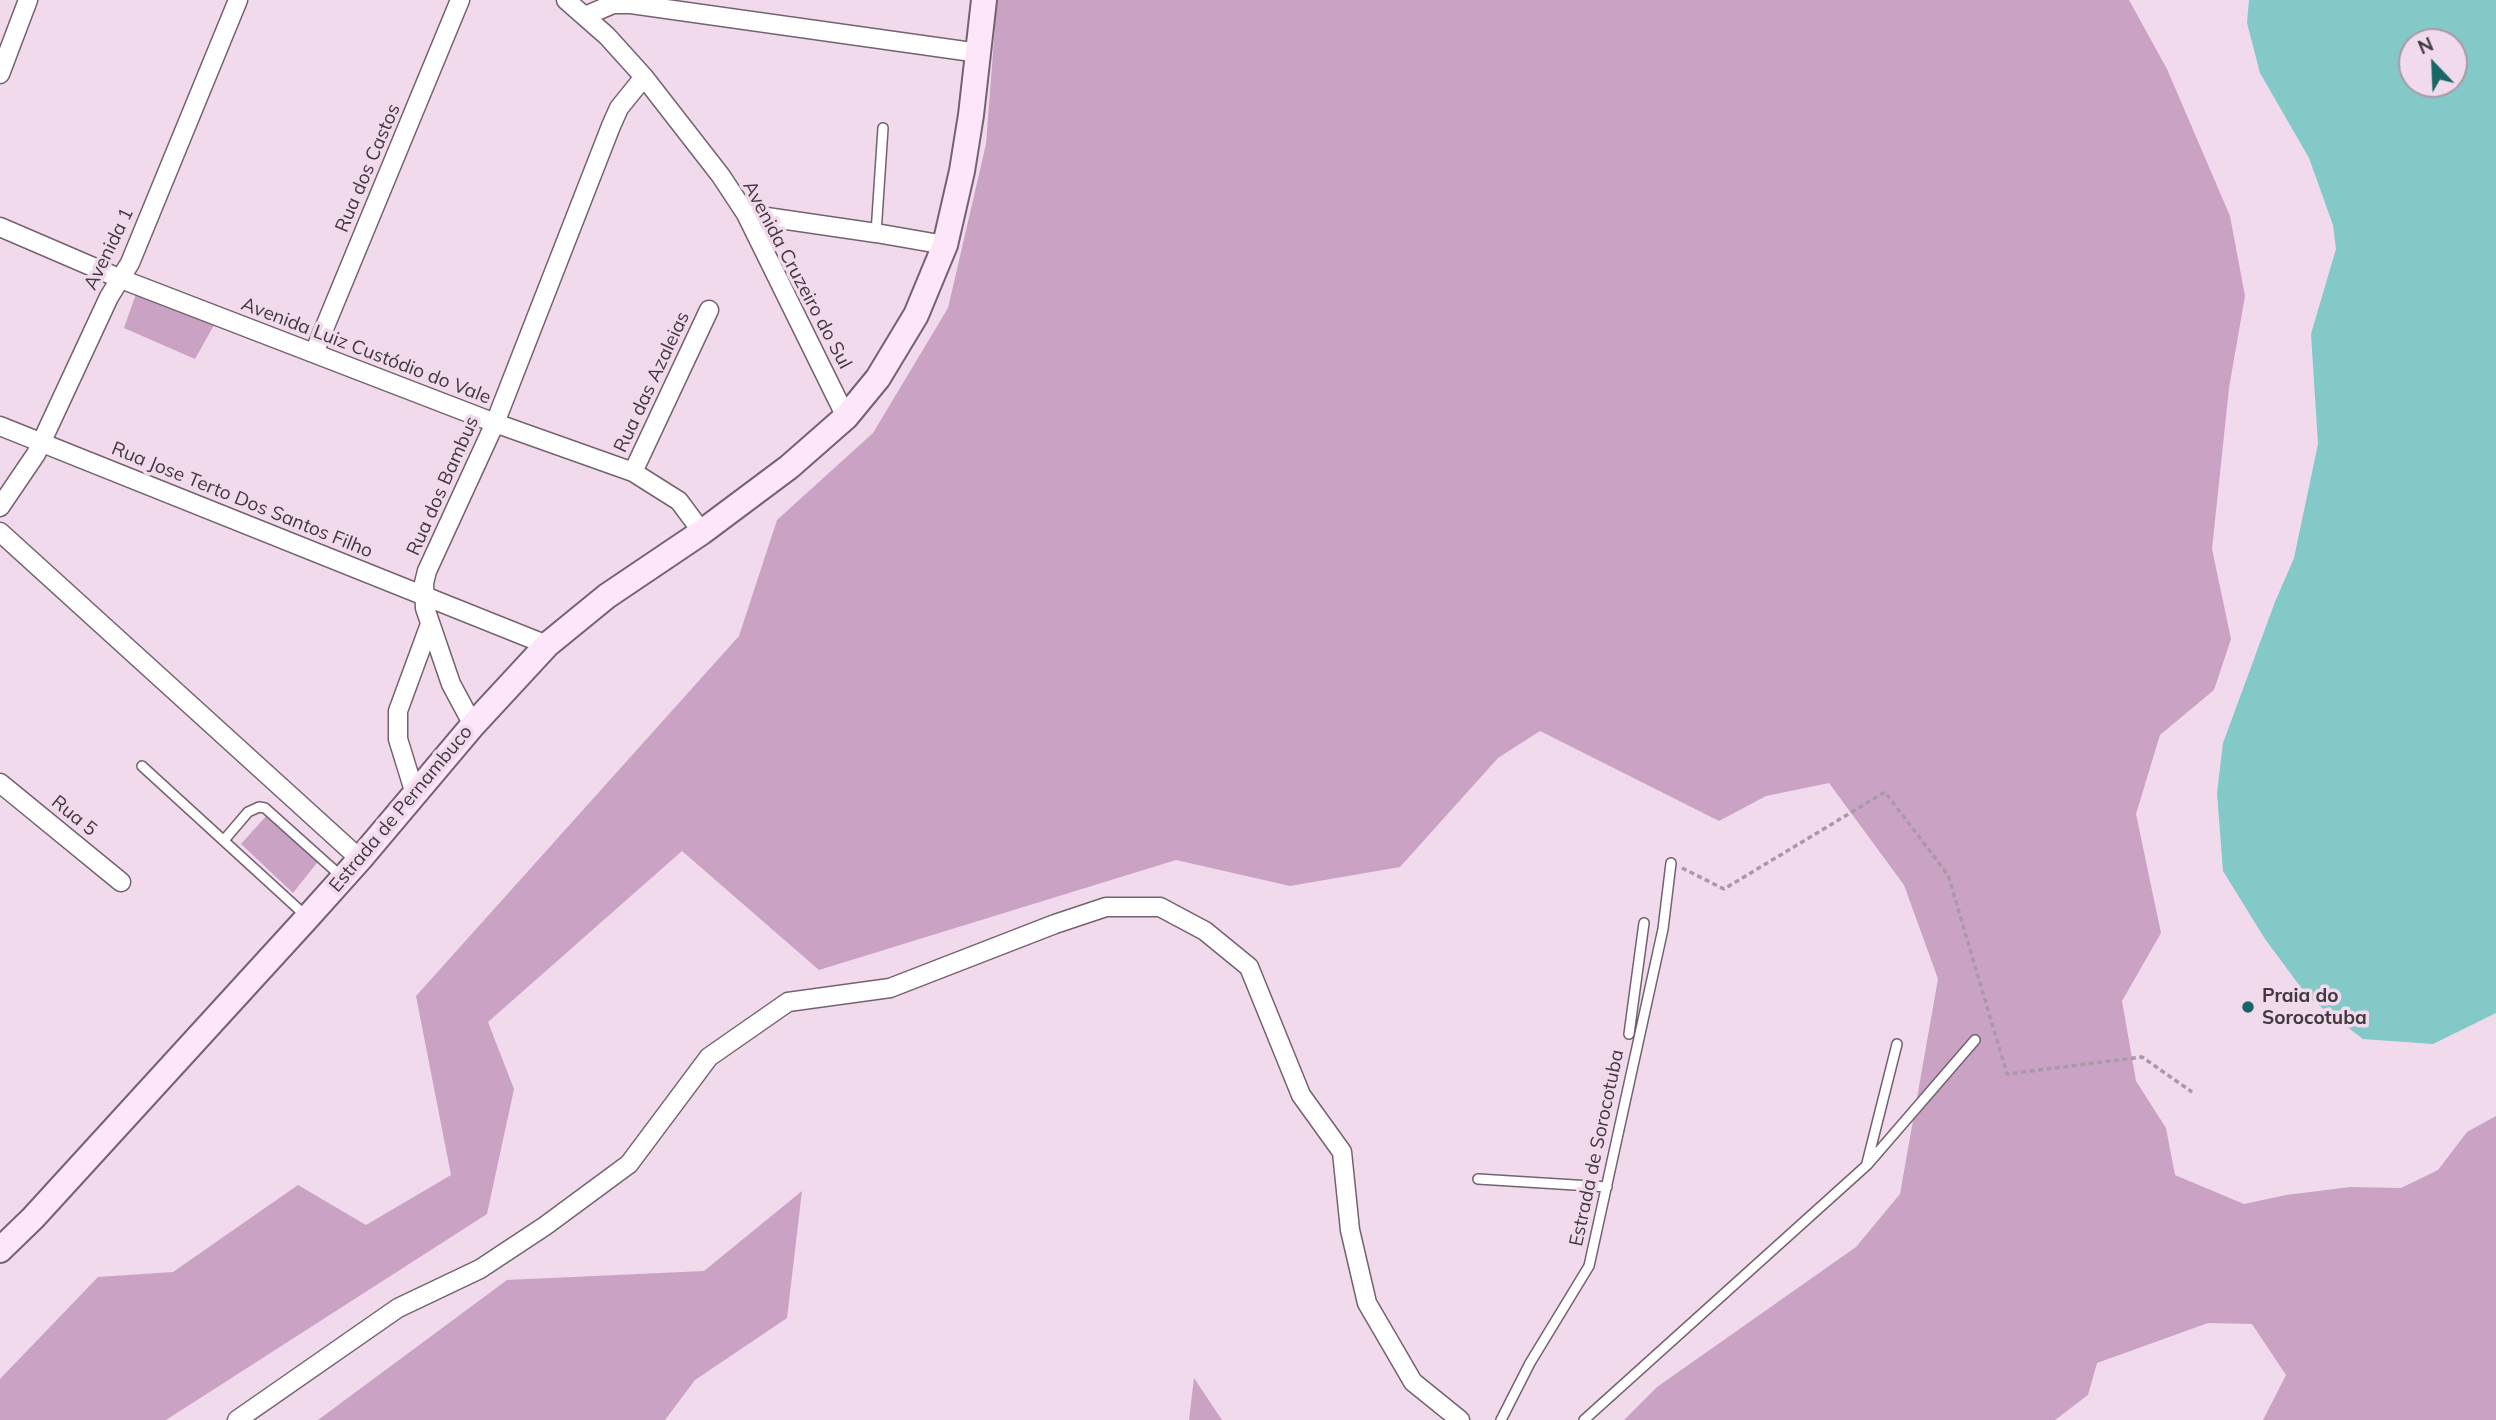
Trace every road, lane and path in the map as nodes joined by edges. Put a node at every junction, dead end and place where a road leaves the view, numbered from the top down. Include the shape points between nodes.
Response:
1 (28, 0) edge
2 (238, 0) edge
3 (460, 0) edge
4 (566, 0) edge
5 (984, 0) edge
6 (585, 16) junction
7 (979, 53) junction
8 (0, 74) edge
9 (644, 77) junction
10 (883, 128) dead end
11 (746, 214) junction
12 (0, 227) edge
13 (876, 233) junction
14 (945, 245) junction
15 (121, 279) junction
16 (709, 310) dead end
17 (314, 352) junction
18 (846, 417) junction
19 (495, 423) junction
20 (0, 425) edge
21 (42, 443) junction
22 (633, 472) junction
23 (0, 507) edge
24 (0, 532) edge
25 (702, 532) junction
26 (424, 594) junction
27 (430, 624) junction
28 (547, 645) junction
29 (473, 725) junction
30 (142, 766) dead end
31 (0, 783) edge
32 (415, 794) junction
33 (225, 839) junction
34 (360, 859) junction
35 (1671, 863) joint
36 (343, 878) junction
37 (121, 881) dead end
38 (308, 917) junction
39 (1643, 923) dead end
40 (1641, 944) junction
41 (1659, 945) junction
42 (1629, 1034) dead end
43 (1975, 1040) dead end
44 (1897, 1044) dead end
45 (2192, 1092) dead end
46 (1867, 1165) junction
47 (1479, 1179) dead end
48 (1607, 1187) junction
49 (0, 1250) edge
50 (237, 1420) edge
51 (1460, 1420) edge
52 (1504, 1420) edge
53 (1584, 1420) edge

1 - 8 street
2 - 15 street, Avenida 1
3 - 17 street, Rua dos Castos
4 - 6 street, Avenida Cruzeiro do Sul
5 - 7 main road, Estrada de Pernambuco
6 - 7 street via 613,4 631,4
6 - 9 street, Avenida Cruzeiro do Sul
7 - 14 main road, Estrada de Pernambuco via 962,171
9 - 11 street, Avenida Cruzeiro do Sul
9 - 19 street, Rua dos Bambus via 611,126
10 - 13 lane
11 - 13 street
11 - 18 street, Avenida Cruzeiro do Sul
12 - 15 street, Avenida Luiz Custódio do Vale
13 - 14 street
14 - 18 main road, Estrada de Pernambuco via 903,338
15 - 17 street, Avenida Luiz Custódio do Vale
15 - 21 street, Avenida 1
16 - 22 street, Rua das Azaleias
17 - 19 street, Avenida Luiz Custódio do Vale
18 - 25 main road, Estrada de Pernambuco via 789,467
19 - 22 street, Avenida Luiz Custódio do Vale
19 - 26 street, Rua dos Bambus via 427,571
20 - 21 street, Rua Jose Terto Dos Santos Filho
21 - 23 street, Avenida 1
21 - 26 street, Rua Jose Terto Dos Santos Filho
22 - 25 street, Avenida Luiz Custódio do Vale via 679,501
24 - 34 street
25 - 28 main road, Estrada de Pernambuco via 607,596
26 - 27 street, Rua dos Bambus
26 - 28 street, Rua Jose Terto Dos Santos Filho
27 - 29 street, Rua dos Bambus via 451,684
27 - 32 street via 398,711 398,739
28 - 29 main road, Estrada de Pernambuco
29 - 32 main road, Estrada de Pernambuco
30 - 33 lane
31 - 37 street, Rua 5
32 - 34 main road, Estrada de Pernambuco
33 - 36 lane via 248,813 265,808
33 - 38 lane
34 - 36 main road, Estrada de Pernambuco
35 - 41 lane, Estrada de Sorocotuba
35 - 45 path via 1724,889 1885,792 1948,875 2007,1074 2142,1057
36 - 38 main road, Estrada de Pernambuco
38 - 49 main road, Estrada de Pernambuco
39 - 40 lane
40 - 41 lane
40 - 42 lane
41 - 48 lane, Estrada de Sorocotuba
43 - 46 lane
44 - 46 lane
46 - 53 lane
47 - 48 lane
48 - 52 lane, Estrada de Sorocotuba via 1589,1266 1530,1363
50 - 51 street via 398,1308 480,1269 629,1164 709,1058 788,1002 890,988 1106,907 1160,907 1205,931 1249,967 1301,1095 1342,1152 1350,1230 1367,1303 1413,1382

